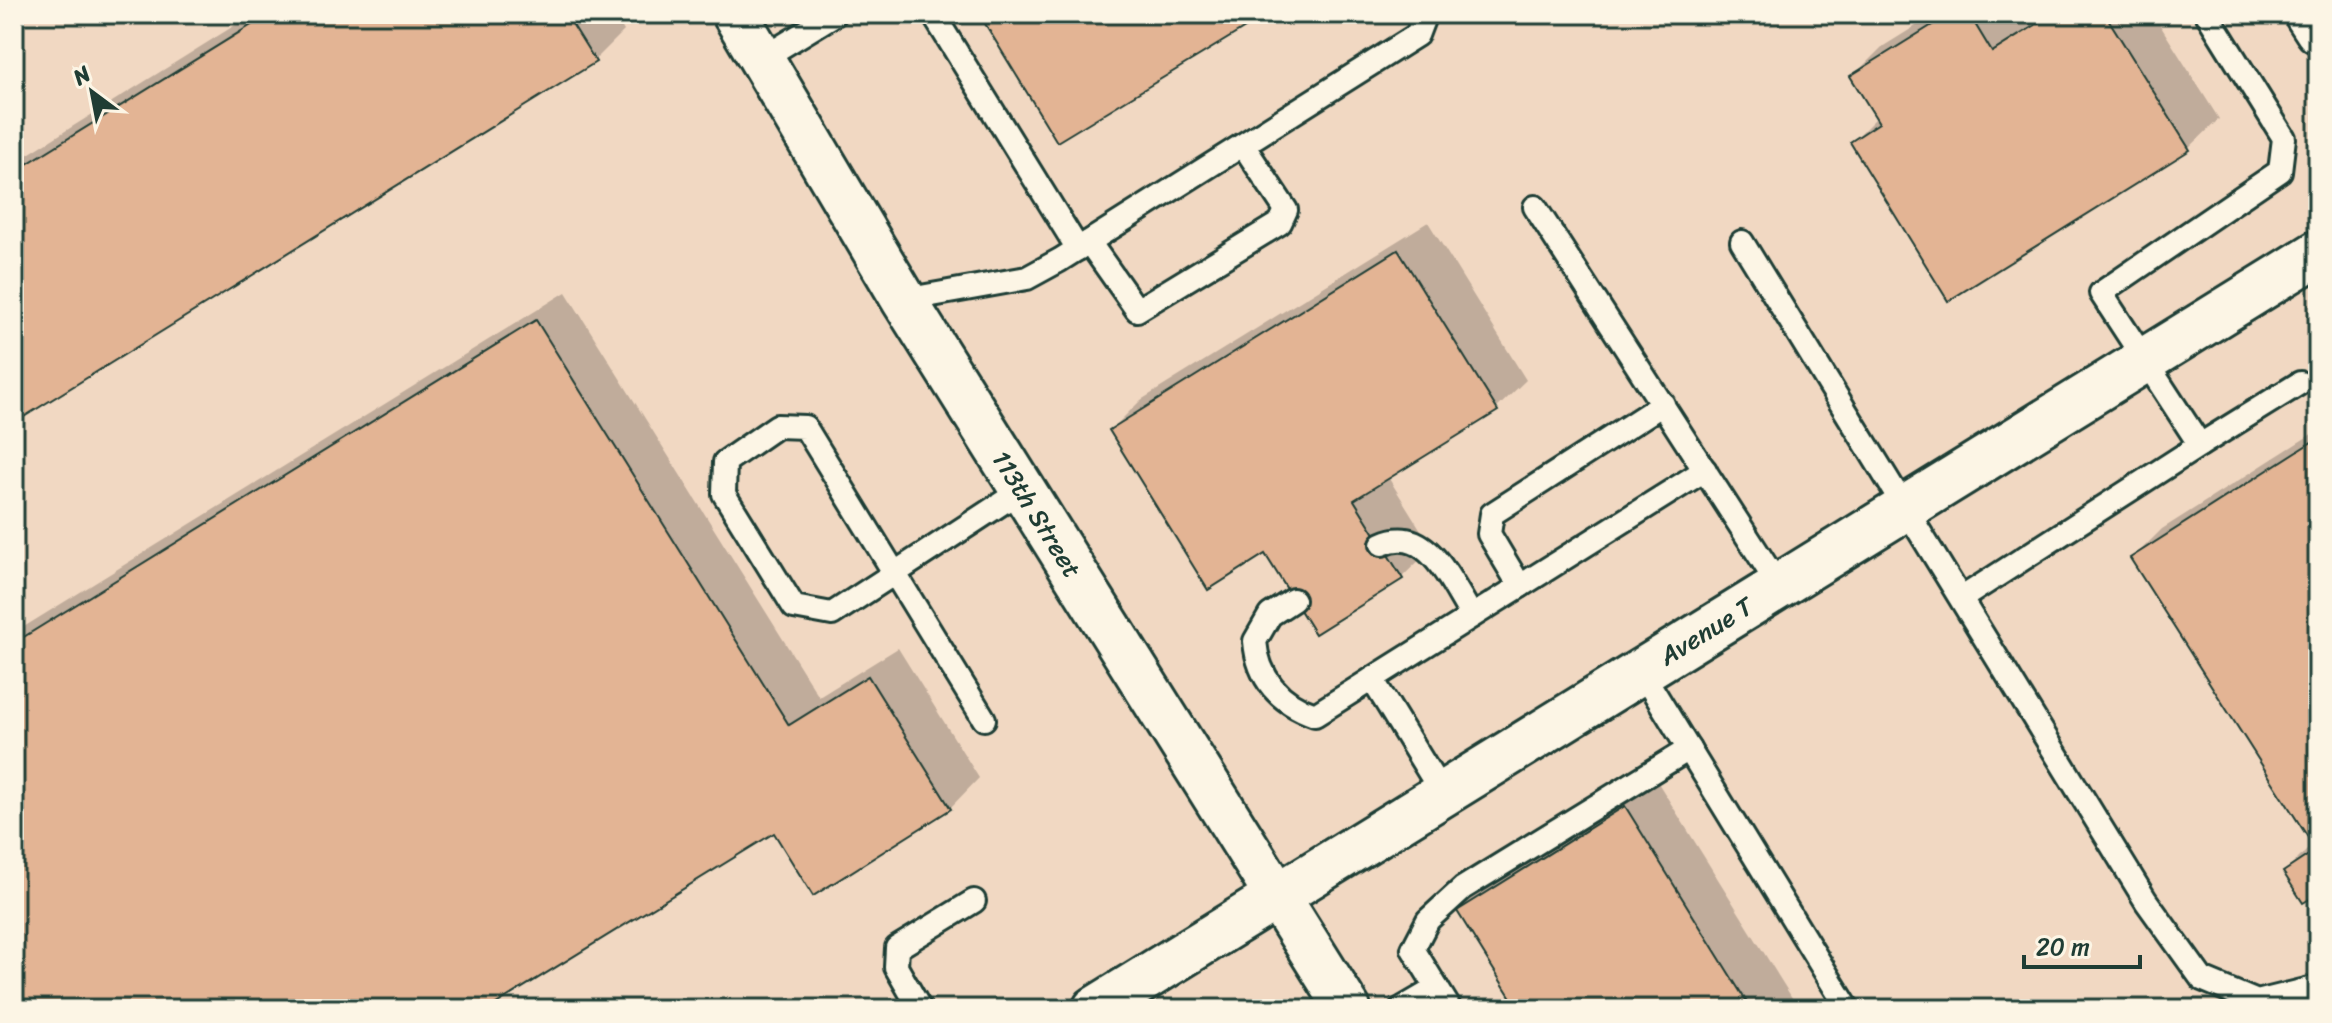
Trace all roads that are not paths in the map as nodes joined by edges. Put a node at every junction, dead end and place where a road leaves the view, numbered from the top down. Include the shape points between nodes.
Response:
1 (735, 14) edge
2 (835, 14) edge
3 (933, 14) edge
4 (1425, 14) edge
5 (2207, 14) edge
6 (2307, 14) edge
7 (2318, 31) edge
8 (763, 58) junction
9 (1243, 145) junction
10 (1535, 207) dead end
11 (1742, 242) dead end
12 (1083, 245) junction
13 (2318, 253) edge
14 (904, 300) junction
15 (2143, 361) junction
16 (2300, 383) dead end
17 (1663, 404) junction
18 (2200, 445) junction
19 (1705, 470) junction
20 (1022, 490) junction
21 (1906, 507) junction
22 (1382, 544) dead end
23 (896, 572) junction
24 (1520, 586) junction
25 (1779, 586) junction
26 (1962, 598) junction
27 (1293, 600) dead end
28 (1472, 616) junction
29 (1641, 671) junction
30 (1372, 679) junction
31 (984, 719) dead end
32 (1689, 749) junction
33 (1442, 793) junction
34 (1277, 896) junction
35 (974, 901) dead end
36 (2318, 987) edge
37 (1437, 988) junction
38 (920, 1009) edge
39 (1095, 1009) edge
40 (1348, 1009) edge
41 (1401, 1009) edge
42 (1450, 1009) edge
43 (1848, 1009) edge

1 - 8 street, 113th Street
2 - 8 lane
3 - 12 lane
4 - 9 lane via 1417,35
5 - 15 lane via 2284,138 2280,171 2101,293
6 - 7 street
8 - 14 street, 113th Street
9 - 12 lane
9 - 12 lane via 1286,210 1280,223 1137,310
10 - 17 lane
11 - 21 lane
12 - 14 lane via 1027,278
13 - 15 street, Avenue T
14 - 20 street, 113th Street
15 - 18 lane
15 - 21 street, Avenue T
16 - 18 lane
17 - 19 lane
17 - 24 lane via 1492,514 1489,534
18 - 26 lane
19 - 24 lane
19 - 25 lane
20 - 23 lane
20 - 34 street, 113th Street
21 - 25 street, Avenue T
21 - 26 lane
22 - 28 lane via 1410,538 1424,547
23 - 23 lane via 832,614 794,607 724,494 725,462 777,426 805,427
23 - 31 lane
24 - 28 lane
25 - 29 street, Avenue T
26 - 36 lane via 2146,901 2202,979 2257,1002
27 - 30 lane via 1270,615 1255,641 1264,676 1282,698 1315,715
28 - 30 lane
29 - 32 lane
29 - 33 street, Avenue T
30 - 33 lane
32 - 37 lane via 1463,888 1428,920 1413,949
32 - 43 lane
33 - 34 street, Avenue T
34 - 39 street, Avenue T
34 - 40 street, 113th Street
35 - 38 lane via 897,948 896,967
37 - 41 lane
37 - 42 lane

